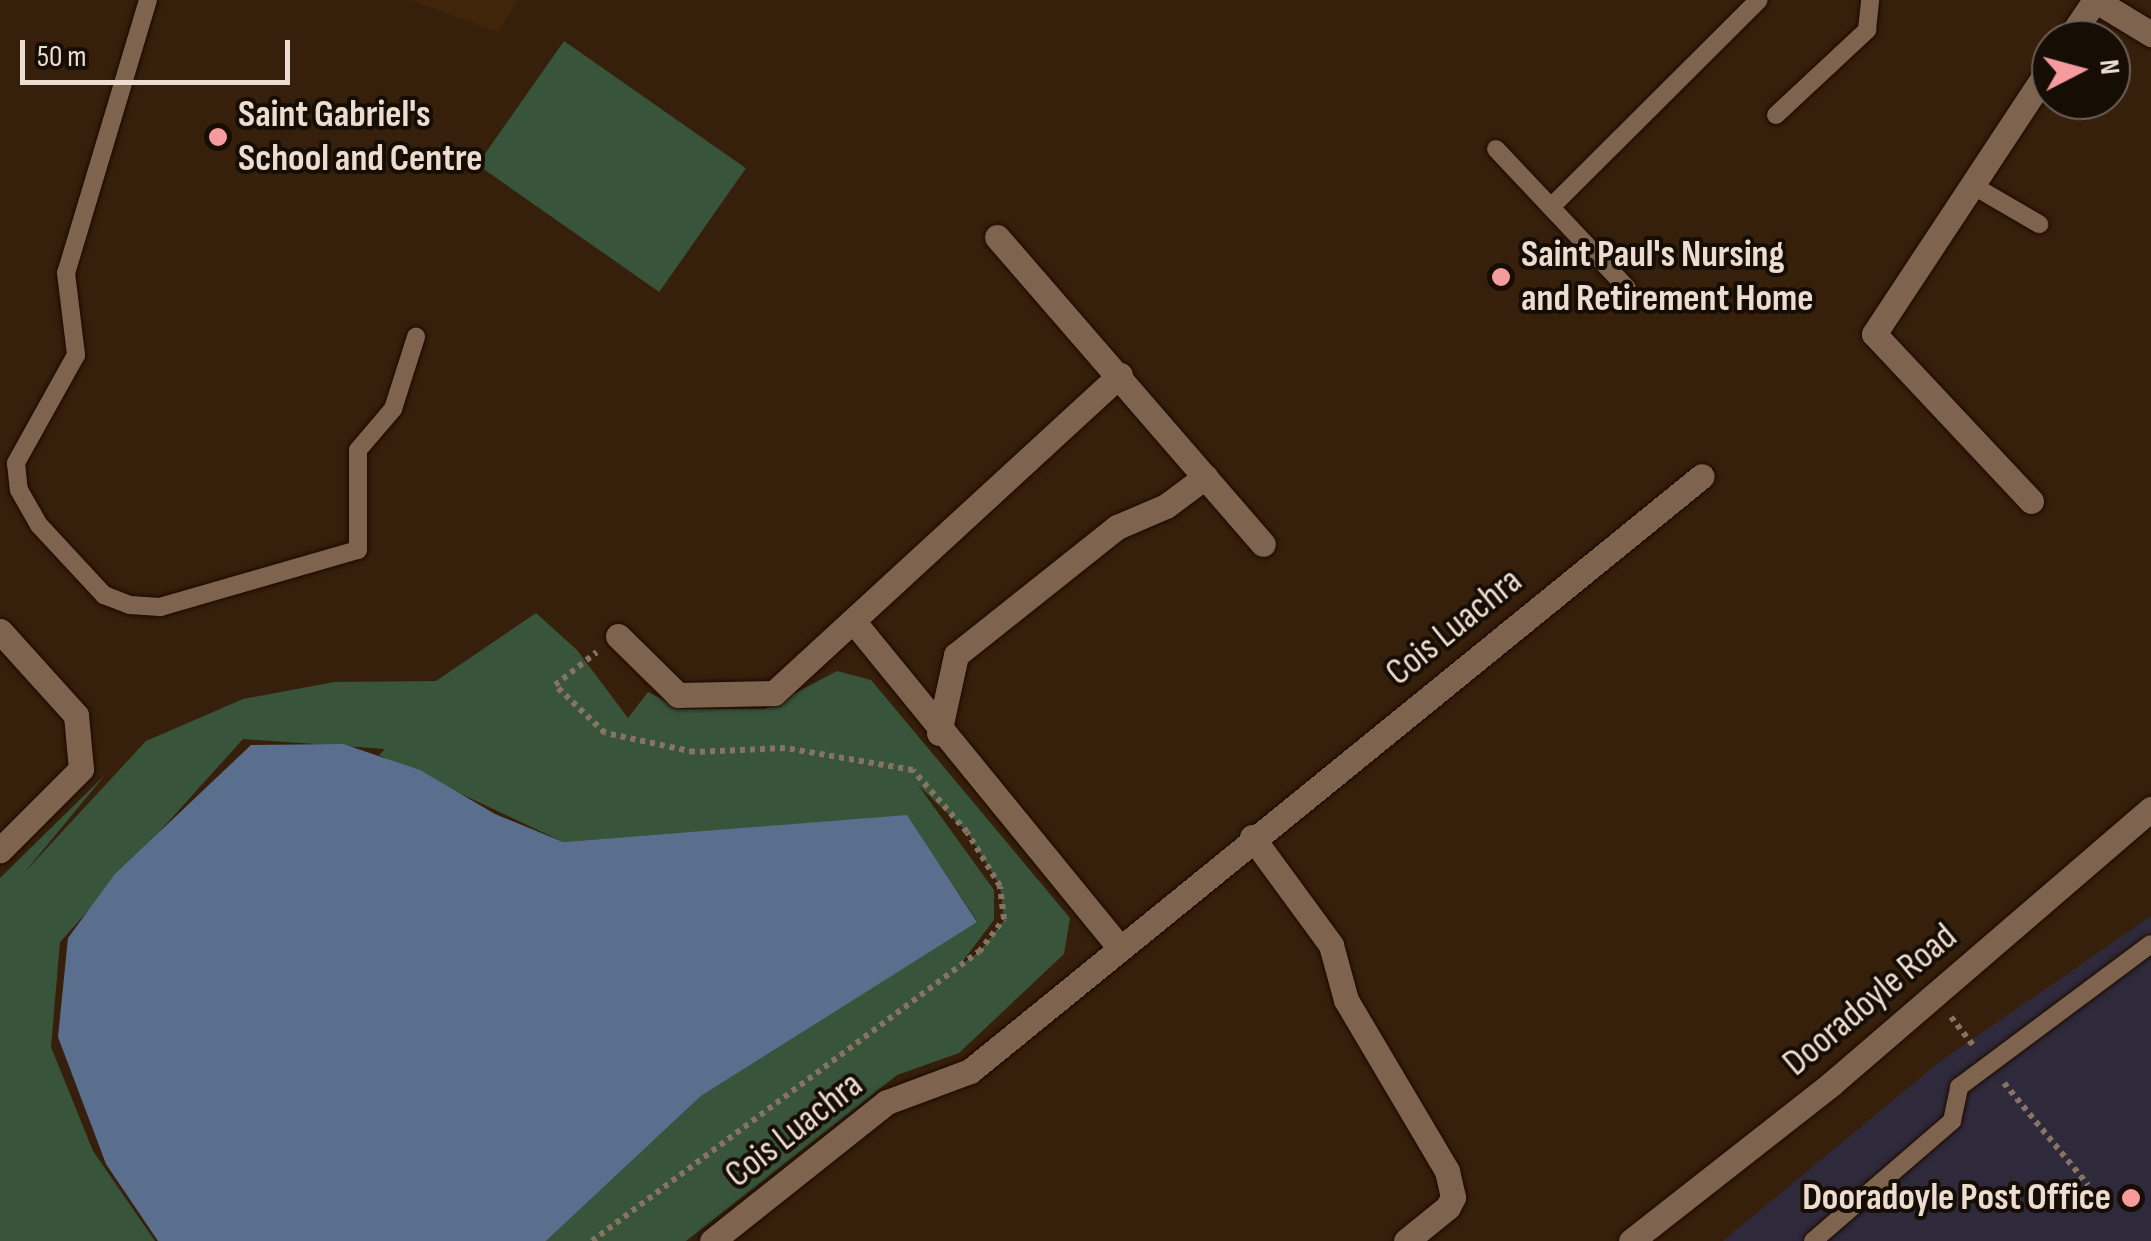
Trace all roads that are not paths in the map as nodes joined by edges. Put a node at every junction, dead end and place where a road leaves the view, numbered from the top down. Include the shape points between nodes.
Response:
1 (148, 0) edge
2 (1759, 0) edge
3 (1870, 0) edge
4 (2095, 0) edge
5 (2151, 34) edge
6 (2031, 96) edge
7 (1776, 114) dead end
8 (1496, 149) dead end
9 (1972, 185) junction
10 (1551, 207) junction
11 (2038, 224) dead end
12 (997, 236) dead end
13 (1627, 288) dead end
14 (416, 338) dead end
15 (1120, 375) junction
16 (1702, 476) dead end
17 (1205, 477) junction
18 (2032, 501) dead end
19 (1262, 544) dead end
20 (854, 622) junction
21 (0, 631) edge
22 (618, 636) road end
23 (939, 733) junction
24 (2151, 809) edge
25 (1252, 838) junction
26 (0, 850) edge
27 (2151, 944) edge
28 (1120, 948) junction
29 (712, 1241) edge
30 (1406, 1241) edge
31 (1630, 1241) edge
32 (1812, 1241) edge

1 - 14 lane via 66,273 76,355 16,463 19,490 39,524 104,595 130,605 160,607 358,550 358,450 393,409
2 - 10 lane
3 - 7 lane via 1868,30
4 - 5 street
6 - 9 street
8 - 10 lane
9 - 11 lane
9 - 18 street via 1874,334
10 - 13 lane
12 - 15 street
15 - 17 street
15 - 20 street
16 - 25 street, Cois Luachra
17 - 19 street
17 - 23 street via 1166,506 1117,527 956,655
20 - 22 street via 774,692 678,695
20 - 23 street
21 - 26 street via 76,715 81,769
23 - 28 street
24 - 31 street, Dooradoyle Road via 1934,997
25 - 28 street, Cois Luachra
25 - 30 street via 1331,945 1346,1000 1447,1171 1453,1197 1448,1208
27 - 32 lane via 1958,1087 1952,1120
28 - 29 street, Cois Luachra via 970,1072 887,1102

